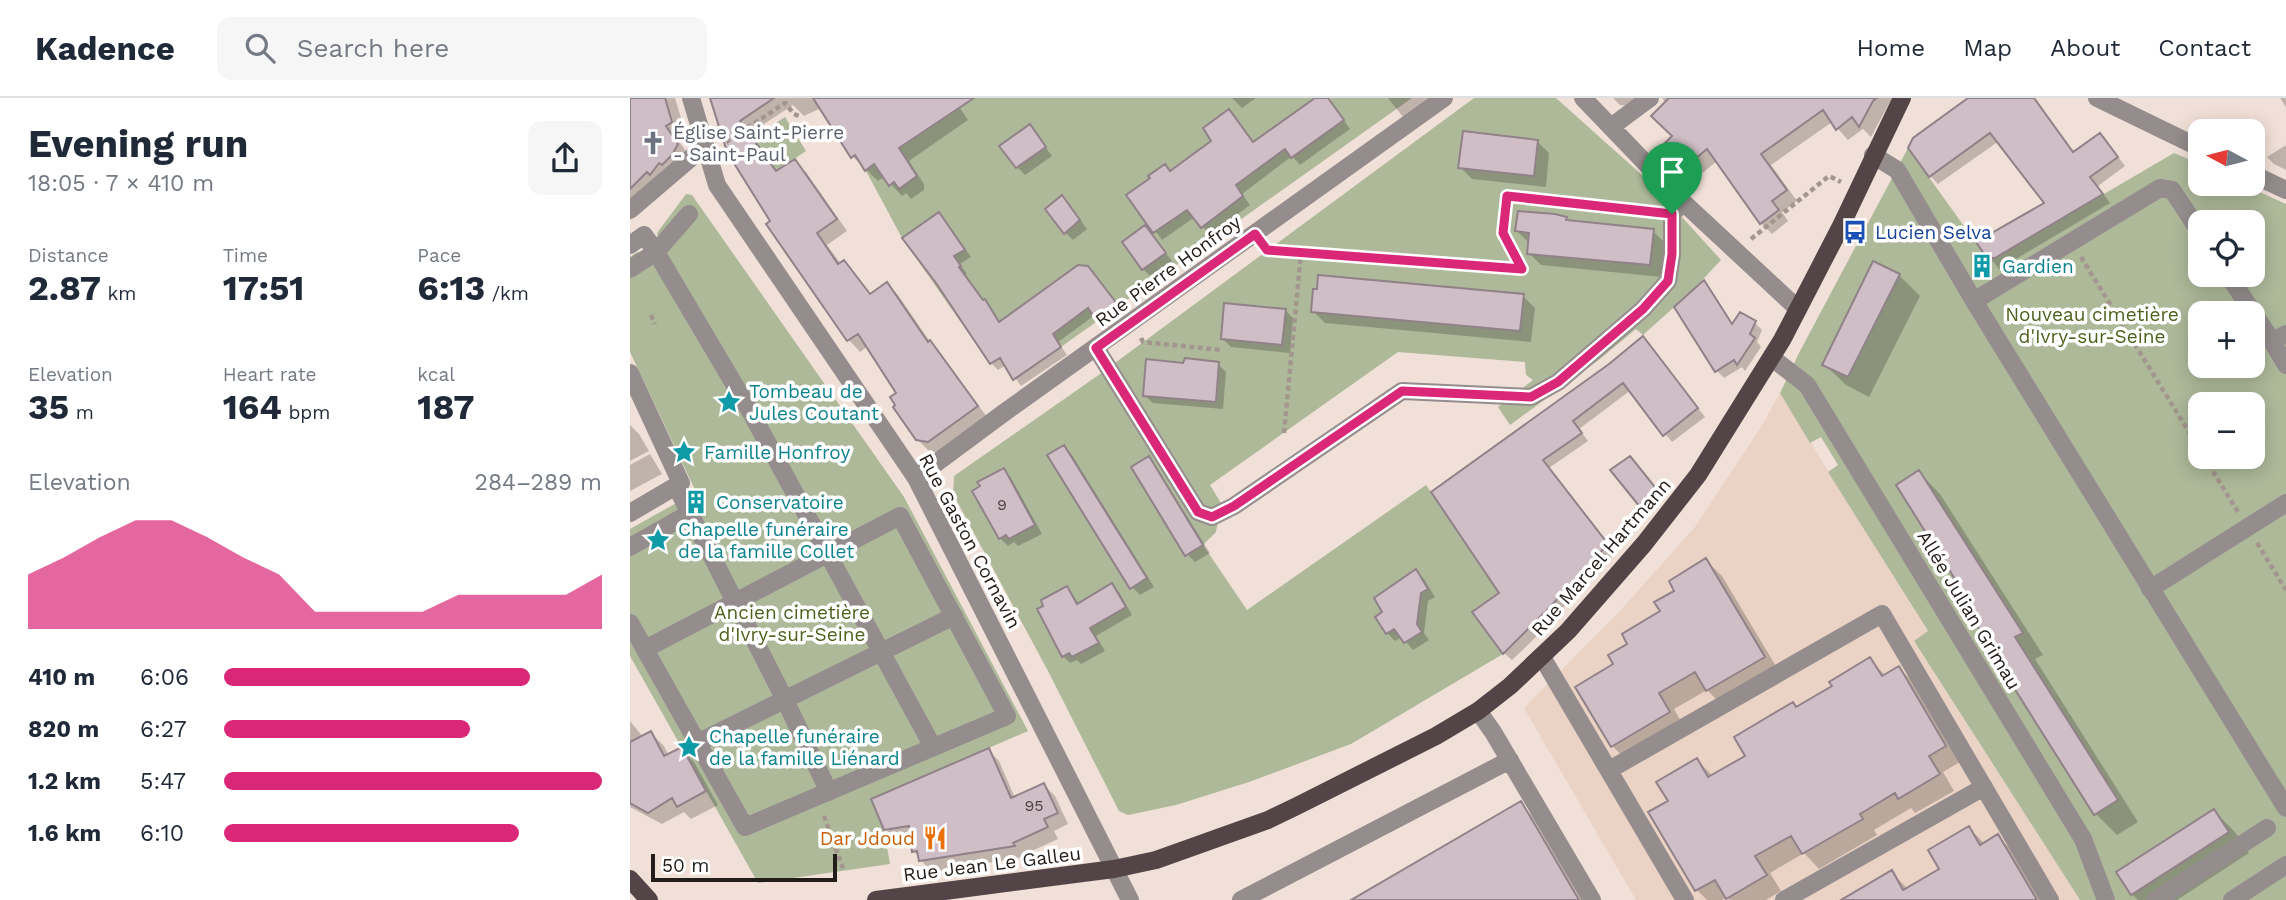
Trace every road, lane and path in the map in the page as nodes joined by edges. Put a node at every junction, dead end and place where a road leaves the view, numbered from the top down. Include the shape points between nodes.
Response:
1 (691, 98) edge
2 (1444, 98) edge
3 (1583, 98) edge
4 (1650, 98) edge
5 (1902, 98) edge
6 (2097, 98) edge
7 (801, 117) dead end
8 (1611, 127) junction
9 (2188, 142) edge
10 (706, 150) junction
11 (1873, 155) junction
12 (2265, 180) edge
13 (1857, 190) junction
14 (2286, 190) edge
15 (1678, 208) junction
16 (630, 211) edge
17 (689, 214) dead end
18 (2188, 214) edge
19 (1255, 234) junction
20 (2072, 242) junction
21 (630, 246) edge
22 (653, 249) junction
23 (1737, 251) junction
24 (1301, 253) junction
25 (630, 270) edge
26 (2238, 287) edge
27 (1974, 301) junction
28 (1798, 309) junction
29 (651, 315) dead end
30 (1132, 323) junction
31 (655, 324) dead end
32 (2279, 338) edge
33 (1096, 348) junction
34 (1222, 350) dead end
35 (1772, 358) junction
36 (2286, 365) edge
37 (630, 373) edge
38 (2188, 430) edge
39 (1284, 433) dead end
40 (2211, 469) edge
41 (916, 478) junction
42 (676, 486) junction
43 (2286, 503) edge
44 (630, 513) edge
45 (690, 513) junction
46 (2248, 528) junction
47 (630, 547) edge
48 (828, 553) junction
49 (2150, 589) junction
50 (2286, 590) edge
51 (734, 603) junction
52 (954, 615) junction
53 (630, 623) edge
54 (645, 649) junction
55 (882, 652) junction
56 (1542, 657) junction
57 (785, 700) junction
58 (1478, 711) junction
59 (697, 743) junction
60 (933, 747) junction
61 (1510, 760) junction
62 (1609, 769) junction
63 (1984, 787) junction
64 (823, 794) junction
65 (2286, 808) edge
66 (2267, 828) dead end
67 (1114, 869) junction
68 (844, 871) dead end
69 (2283, 874) edge
70 (630, 879) edge
71 (649, 900) edge
72 (877, 900) edge
73 (1130, 900) edge
74 (1241, 900) edge
75 (1592, 900) edge
76 (1685, 900) edge
77 (1784, 900) edge
78 (2050, 900) edge
79 (2106, 900) edge
80 (2156, 900) edge
81 (2232, 900) edge

1 - 10 street, Rue Gaston Cornavin
2 - 19 street, Rue Pierre Honfroy
3 - 8 street
4 - 8 street
5 - 11 main road, Rue Marcel Hartmann
6 - 9 street
7 - 10 path via 785,103
8 - 15 street
10 - 16 street
10 - 41 street, Rue Gaston Cornavin via 717,185
11 - 13 main road, Rue Marcel Hartmann
11 - 27 street via 1897,170
12 - 14 street
13 - 23 path via 1829,176
13 - 28 main road, Rue Marcel Hartmann
15 - 23 street
15 - 24 path via 1507,196 1503,233 1522,269
15 - 33 street via 1668,281 1643,309 1558,382 1531,397 1402,391 1212,517 1198,512
17 - 22 street
18 - 20 street via 2172,190 2161,188
19 - 24 path via 1267,250
19 - 30 street, Rue Pierre Honfroy
20 - 27 street
20 - 38 path
21 - 22 street via 644,236
22 - 25 street
22 - 48 street
23 - 28 street
24 - 39 path
26 - 32 street
27 - 49 street
28 - 35 main road, Rue Marcel Hartmann
29 - 31 path
30 - 33 street, Rue Pierre Honfroy
30 - 34 path via 1143,342
32 - 36 street
33 - 41 street, Rue Pierre Honfroy
35 - 56 main road, Rue Marcel Hartmann via 1698,475 1644,544
35 - 79 street, Allée Julian Grimau via 1807,385 2083,839
37 - 42 street via 681,483
40 - 46 path
41 - 67 street, Rue Gaston Cornavin
42 - 44 street
42 - 45 street
43 - 46 street
45 - 47 street
45 - 51 street
46 - 49 street
46 - 50 path
48 - 51 street
48 - 52 street via 900,516
48 - 55 street
49 - 65 street
51 - 54 street
51 - 57 street
52 - 55 street
52 - 60 street via 1007,716
53 - 54 street
54 - 59 street
55 - 57 street
55 - 60 street
56 - 58 main road, Rue Marcel Hartmann
56 - 62 street
57 - 59 street
57 - 64 street
58 - 61 street
58 - 67 main road, Rue Marcel Hartmann via 1268,820 1156,860
59 - 64 street via 745,827
60 - 64 street
61 - 74 street
61 - 75 street
62 - 63 street via 1882,614
62 - 76 street
63 - 77 street
63 - 78 street
64 - 68 path
66 - 80 street
67 - 72 main road, Rue Jean Le Galleu
67 - 73 street, Rue Gaston Cornavin
69 - 81 street
70 - 71 main road

